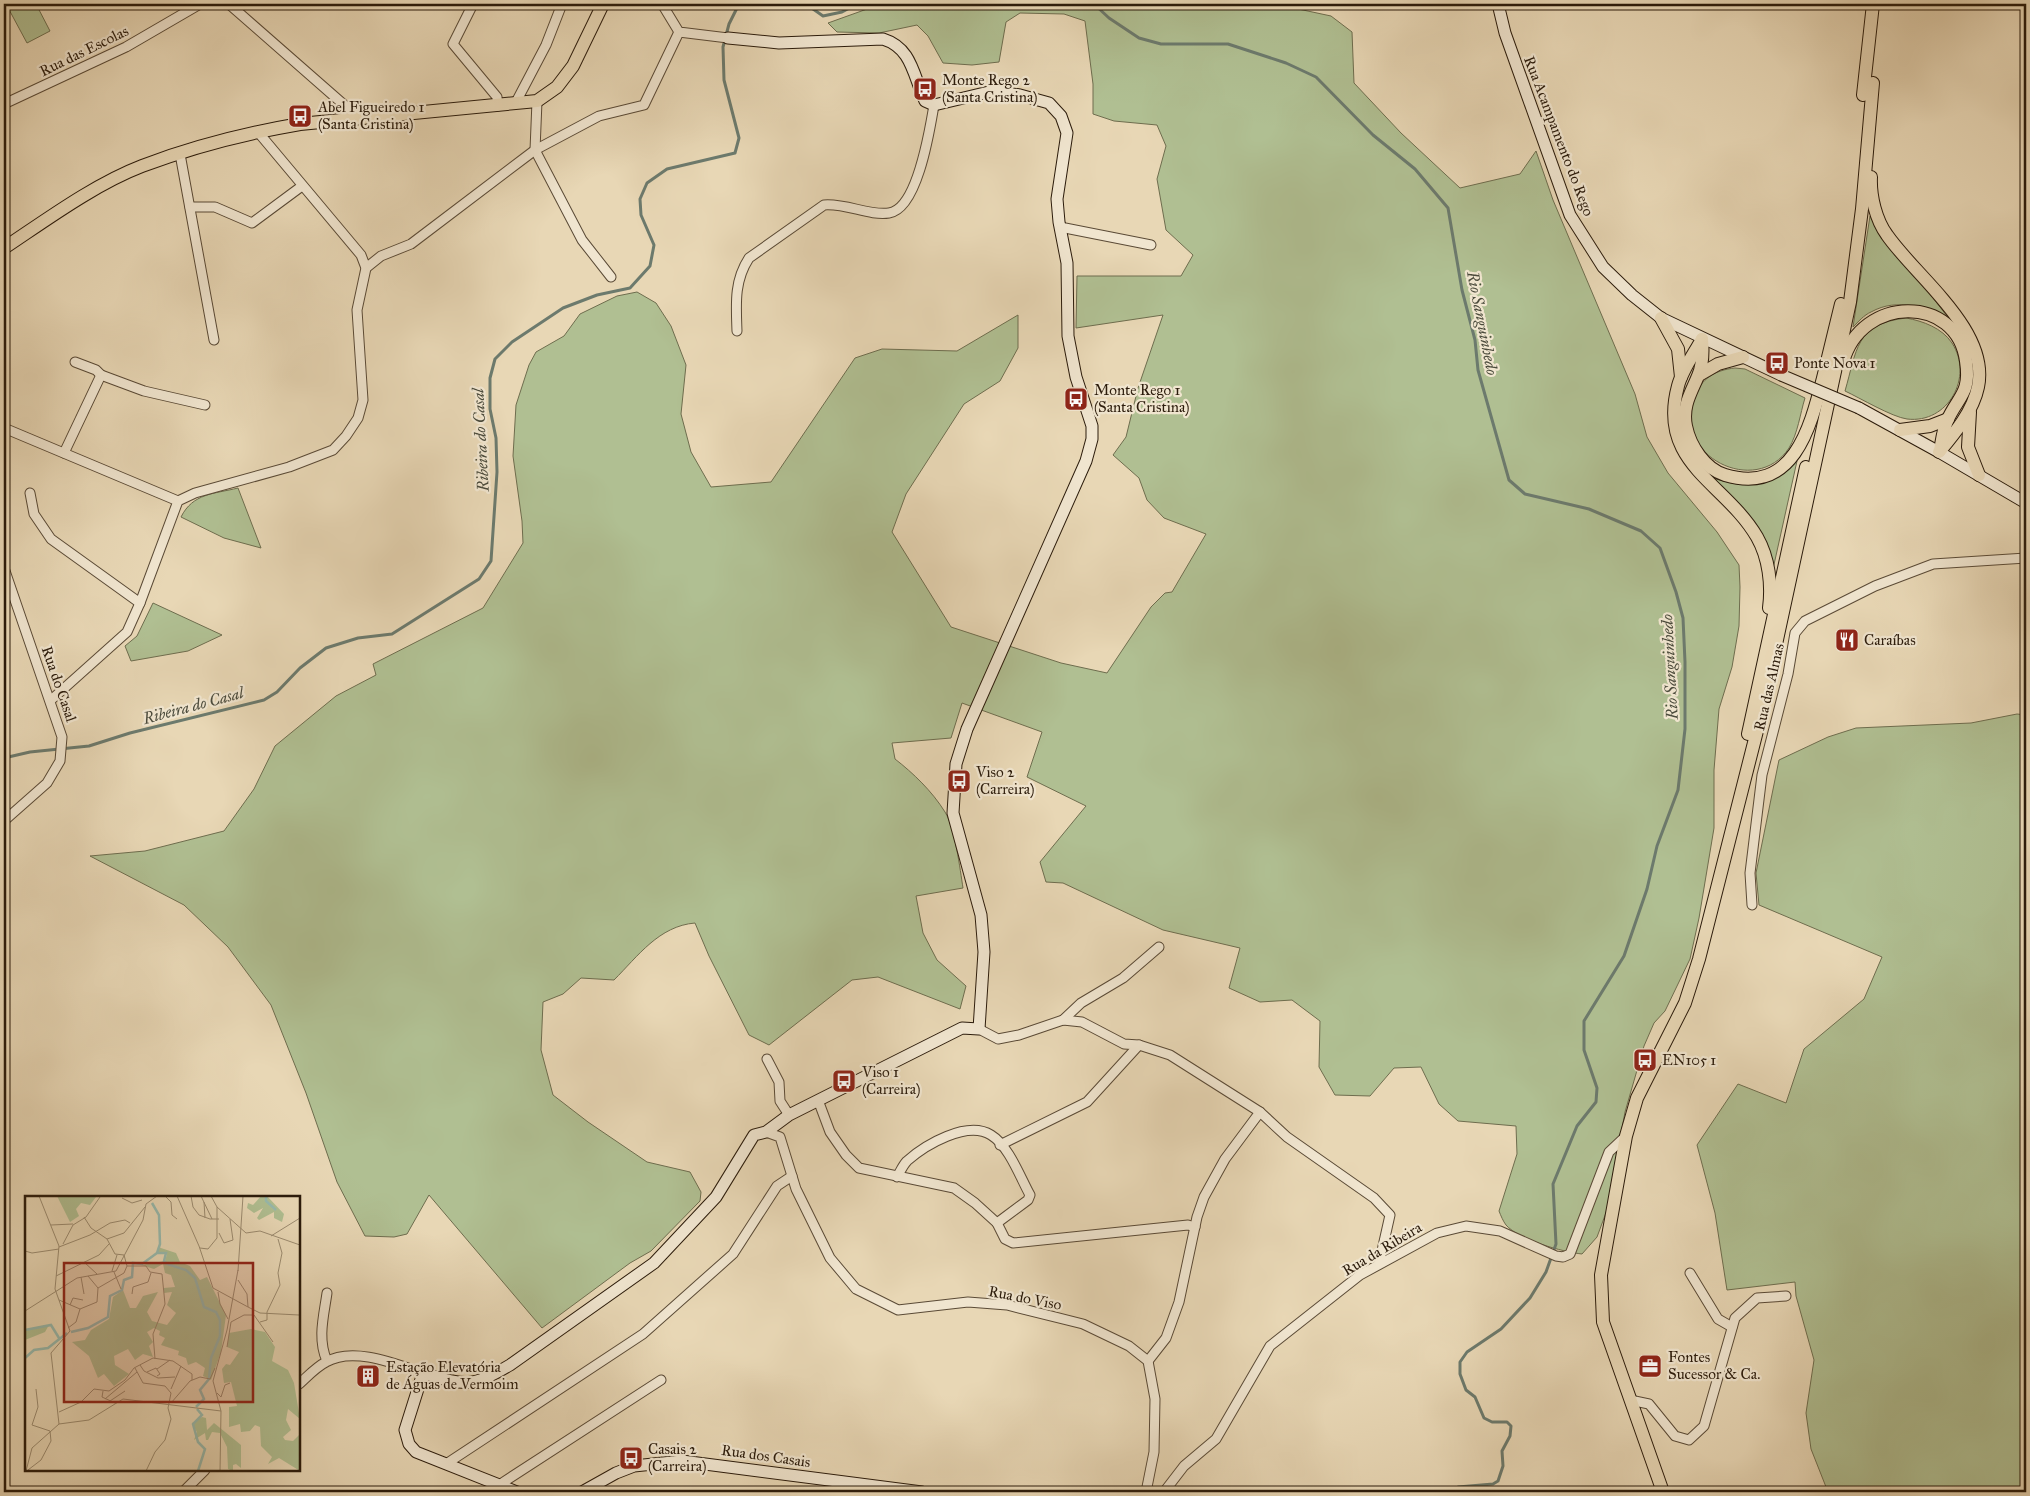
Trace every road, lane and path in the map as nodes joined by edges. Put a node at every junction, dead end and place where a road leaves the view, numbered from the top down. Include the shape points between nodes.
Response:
1 (200, 4) edge
2 (229, 4) edge
3 (473, 4) edge
4 (562, 4) edge
5 (603, 4) edge
6 (662, 4) edge
7 (1498, 4) edge
8 (1873, 4) edge
9 (1877, 4) edge
10 (680, 32) junction
11 (724, 38) joint
12 (1873, 83) junction
13 (537, 101) junction
14 (4, 104) edge
15 (515, 104) junction
16 (934, 105) junction
17 (498, 106) junction
18 (359, 118) junction
19 (258, 132) junction
20 (535, 150) junction
21 (180, 154) junction
22 (302, 186) junction
23 (190, 207) junction
24 (1060, 227) junction
25 (1151, 245) dead end
26 (4, 248) edge
27 (366, 268) junction
28 (611, 277) dead end
29 (1661, 318) junction
30 (737, 331) dead end
31 (1702, 338) junction
32 (214, 340) dead end
33 (1742, 357) junction
34 (75, 362) dead end
35 (101, 375) junction
36 (1699, 375) junction
37 (1681, 377) junction
38 (205, 405) dead end
39 (1970, 407) junction
40 (1815, 408) junction
41 (1948, 419) junction
42 (4, 428) edge
43 (1900, 430) junction
44 (1821, 436) junction
45 (1939, 452) junction
46 (64, 453) junction
47 (1979, 475) junction
48 (30, 493) dead end
49 (178, 501) junction
50 (2026, 503) edge
51 (2026, 558) edge
52 (4, 568) edge
53 (140, 603) junction
54 (1758, 684) junction
55 (51, 700) junction
56 (4, 820) edge
57 (1726, 847) junction
58 (1752, 905) dead end
59 (1159, 947) dead end
60 (1063, 1020) junction
61 (979, 1029) junction
62 (1139, 1045) junction
63 (767, 1058) dead end
64 (818, 1100) junction
65 (1260, 1112) junction
66 (789, 1115) junction
67 (766, 1132) junction
68 (1626, 1136) junction
69 (1000, 1145) junction
70 (792, 1176) junction
71 (896, 1176) junction
72 (997, 1223) junction
73 (1195, 1226) junction
74 (1379, 1264) junction
75 (1690, 1273) dead end
76 (327, 1293) dead end
77 (1786, 1296) dead end
78 (1732, 1327) junction
79 (327, 1361) junction
80 (1148, 1361) junction
81 (423, 1373) junction
82 (661, 1380) dead end
83 (300, 1383) edge
84 (1630, 1400) junction
85 (446, 1464) junction
86 (204, 1471) edge
87 (499, 1485) junction
88 (183, 1492) edge
89 (517, 1492) edge
90 (582, 1492) edge
91 (922, 1492) edge
92 (1146, 1492) edge
93 (1164, 1492) edge
94 (1663, 1492) edge

1 - 14 street, Rua das Escolas via 126,47
2 - 18 street
3 - 17 street via 453,44 497,97
4 - 15 street via 546,44
5 - 13 main road via 573,66 557,88
6 - 10 street
7 - 29 street, Rua Acampamento do Rego via 1504,32 1570,215 1603,267
8 - 40 main road via 1842,301
9 - 12 main road
10 - 11 street
10 - 20 street via 644,105 599,116
11 - 16 street via 779,43 883,39 896,43 908,58 925,101
12 - 39 main road via 1873,205 1886,234 1960,321 1972,340 1979,376
12 - 44 main road via 1850,302
13 - 15 main road
13 - 20 street
15 - 17 main road
16 - 24 street via 993,91 1020,94 1049,103 1061,116 1066,133 1057,199
16 - 30 street via 925,159 902,204 891,213 838,204 824,205 749,258 741,270 736,288
17 - 18 main road
18 - 19 main road
19 - 21 main road
19 - 22 street
20 - 27 street via 411,244 381,256
20 - 28 street via 582,240
21 - 23 street
21 - 26 main road via 140,166 86,195
22 - 23 street via 252,223 215,207
22 - 27 street via 361,255
23 - 32 street
24 - 25 street
24 - 61 street via 1067,263 1068,336 1076,377 1092,426 1092,439 1086,461 967,729 956,764 953,813 981,915 984,952
27 - 49 street via 357,310 363,400 358,418 346,436 333,450 324,454
29 - 31 street, Rua Acampamento do Rego
29 - 37 main road via 1678,348
31 - 33 street, Rua Acampamento do Rego
31 - 36 main road
31 - 37 main road
33 - 36 main road via 1718,364
33 - 43 street, Rua Acampamento do Rego, bridge
34 - 35 street
35 - 38 street via 144,392
35 - 46 street
36 - 40 main road via 1687,398 1686,427 1698,454 1722,474 1755,478 1784,466 1803,442
37 - 54 main road via 1673,413 1679,444 1693,467 1748,523 1768,570 1770,600
39 - 45 main road
39 - 47 main road via 1968,447
40 - 54 main road via 1812,438
41 - 43 main road via 1930,426
41 - 44 main road via 1963,397 1966,385 1966,359 1962,344 1952,331 1933,317 1907,310 1892,312 1874,318 1852,342 1844,356
41 - 45 main road
42 - 46 street
43 - 45 street, Rua Acampamento do Rego
44 - 57 main road via 1759,723
45 - 47 street, Rua Acampamento do Rego
46 - 49 street
47 - 50 street, Rua Acampamento do Rego
48 - 53 street via 34,514 51,539
49 - 53 street
51 - 58 street, Rua das Almas via 1934,564 1875,586 1805,620 1795,633 1762,775 1750,873
52 - 55 street, Rua do Casal
53 - 55 street via 127,632
54 - 57 main road
55 - 56 street, Rua do Casal via 62,736 60,761 47,783
57 - 68 main road via 1702,952 1685,1003 1636,1098
59 - 60 street via 1123,978 1081,1003
60 - 61 street via 1019,1035 998,1038
60 - 62 street via 1082,1022 1124,1044
61 - 64 street via 962,1028
62 - 65 street via 1170,1055
62 - 69 street via 1087,1102
63 - 66 street via 779,1082 780,1100
64 - 66 street
64 - 71 street via 830,1132 859,1168
65 - 73 street via 1225,1159 1204,1197
65 - 74 street via 1287,1138 1374,1198 1390,1215
66 - 67 street
67 - 70 street, Rua do Viso via 780,1137
67 - 81 street via 754,1135 716,1197 654,1263 510,1365 474,1383 460,1384
68 - 74 street, Rua da Ribeira via 1609,1152 1570,1254 1563,1257 1500,1231 1466,1226 1437,1233
68 - 84 main road via 1600,1276 1603,1322
69 - 71 street via 990,1134 958,1131 907,1161
69 - 72 street via 1030,1195 1028,1200
70 - 80 street, Rua do Viso via 830,1258 856,1289 898,1310 968,1302 1007,1305 1083,1324 1129,1346
70 - 85 street via 777,1186 732,1254 643,1334
71 - 72 street via 954,1188
72 - 73 street via 1005,1239 1014,1243
73 - 80 street via 1179,1302 1166,1338
74 - 93 street, Rua da Ribeira via 1360,1275 1270,1346 1216,1438 1184,1466
75 - 78 street via 1718,1319
76 - 79 street via 321,1336
77 - 78 street via 1758,1298 1735,1318
78 - 84 street via 1704,1426 1689,1440 1675,1436 1649,1404
79 - 81 street via 355,1355 376,1357
79 - 83 street
80 - 92 street via 1155,1399 1154,1452
81 - 85 street via 405,1430 409,1444 416,1452
82 - 87 street
84 - 94 main road
85 - 87 street
86 - 88 street
87 - 89 street
90 - 91 street, Rua dos Casais via 634,1466 682,1461

